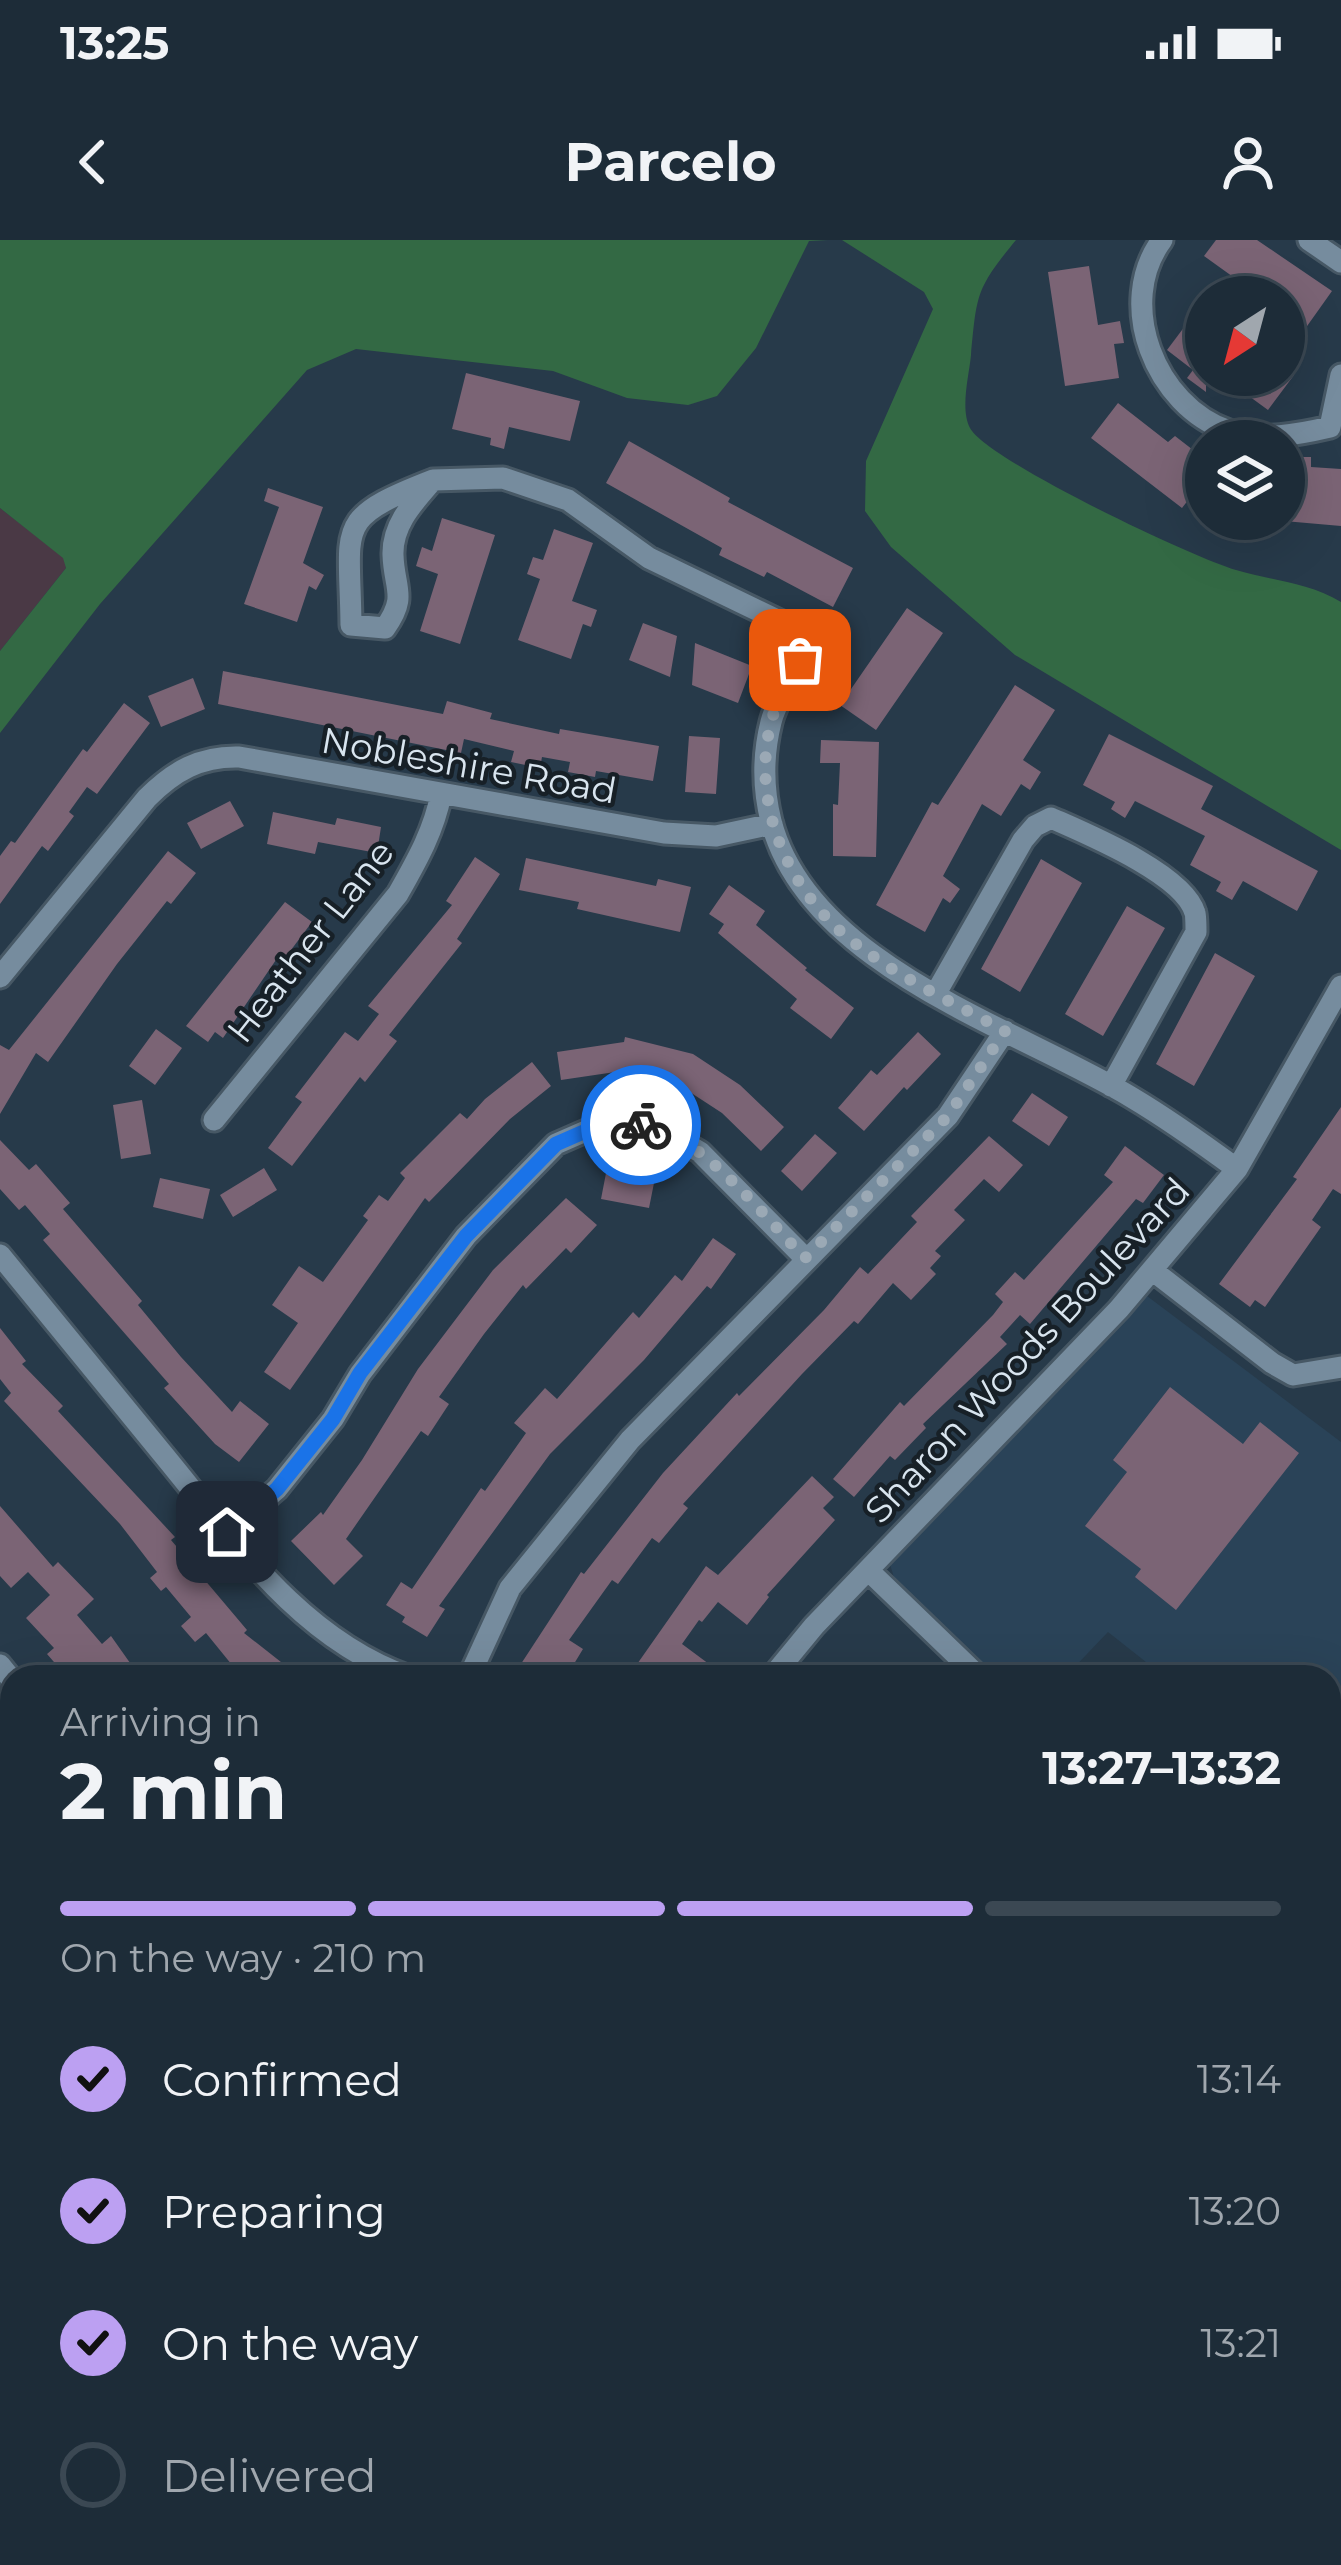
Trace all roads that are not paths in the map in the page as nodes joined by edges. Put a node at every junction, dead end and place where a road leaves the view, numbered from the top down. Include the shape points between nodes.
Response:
1 (1162, 240) edge
2 (1309, 240) edge
3 (1341, 262) edge
4 (1341, 375) edge
5 (433, 480) junction
6 (441, 794) junction
7 (772, 824) junction
8 (0, 977) edge
9 (1341, 986) edge
10 (936, 993) junction
11 (1005, 1031) junction
12 (1111, 1086) junction
13 (214, 1120) dead end
14 (1237, 1169) junction
15 (0, 1255) edge
16 (805, 1258) junction
17 (1153, 1270) junction
18 (1341, 1367) edge
19 (227, 1532) junction
20 (869, 1570) junction
21 (385, 1665) edge
22 (475, 1665) edge
23 (782, 1665) edge
24 (968, 1665) edge

1 - 4 street via 1144,269 1141,297 1151,353 1173,391 1210,421 1252,434 1330,427
2 - 3 street
5 - 5 street via 397,532 394,615 385,628 351,625 350,542 358,518
5 - 7 street via 502,478 568,500 649,558 796,629 800,660 770,724 764,778
6 - 7 street, Nobleshire Road via 664,833 716,836
6 - 8 street, Nobleshire Road via 239,757 193,763 161,783
6 - 13 street, Heather Lane via 398,894
7 - 10 street via 789,865 844,935
9 - 14 street, Sharon Woods Boulevard
10 - 11 street
10 - 12 street via 1035,826 1051,818 1155,871 1187,898 1196,932
11 - 12 street
11 - 16 street via 948,1116
12 - 14 street
14 - 17 street, Sharon Woods Boulevard
15 - 19 street
16 - 19 street via 700,1152 656,1126 604,1123 556,1144 466,1236 277,1489
16 - 22 street via 630,1440 510,1588
17 - 18 street via 1293,1375
17 - 20 street, Sharon Woods Boulevard
19 - 21 street via 299,1611
20 - 23 street, Sharon Woods Boulevard
20 - 24 street

